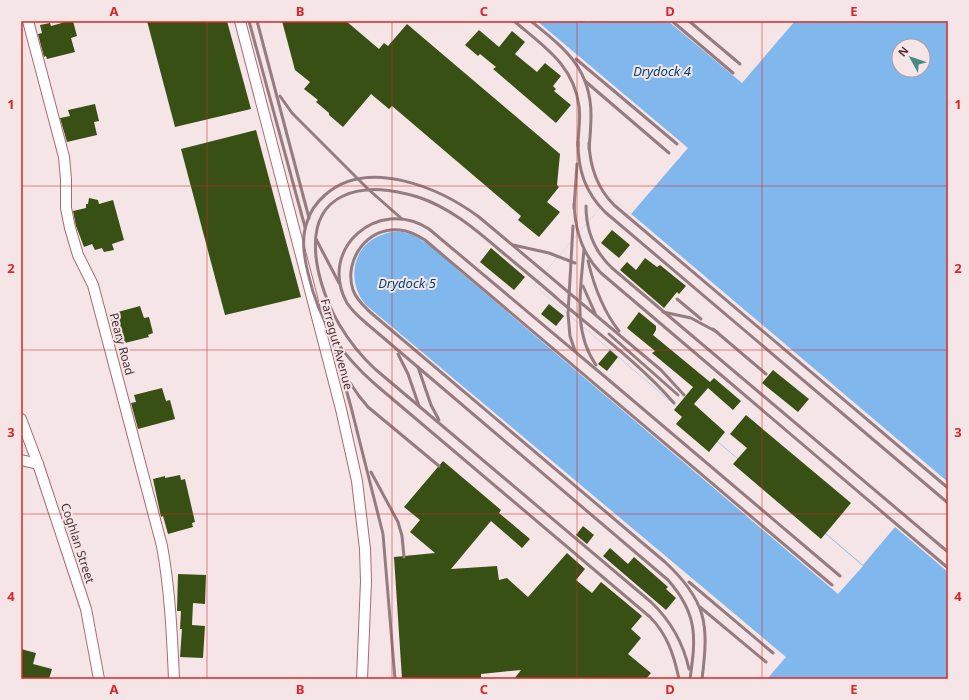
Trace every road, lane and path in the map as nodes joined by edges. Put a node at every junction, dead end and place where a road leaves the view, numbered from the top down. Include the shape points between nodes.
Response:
1 (28, 21) edge
2 (240, 21) edge
3 (21, 419) edge
4 (21, 460) edge
5 (38, 464) junction
6 (99, 679) edge
7 (174, 679) edge
8 (362, 679) edge

1 - 7 street, Peary Road via 64,158 66,208 70,228 78,255 94,285 162,546 170,608
2 - 8 street, Farragut Avenue via 341,409 357,481 366,581
3 - 5 street, Coghlan Street
4 - 5 street
5 - 6 street, Coghlan Street via 86,609

